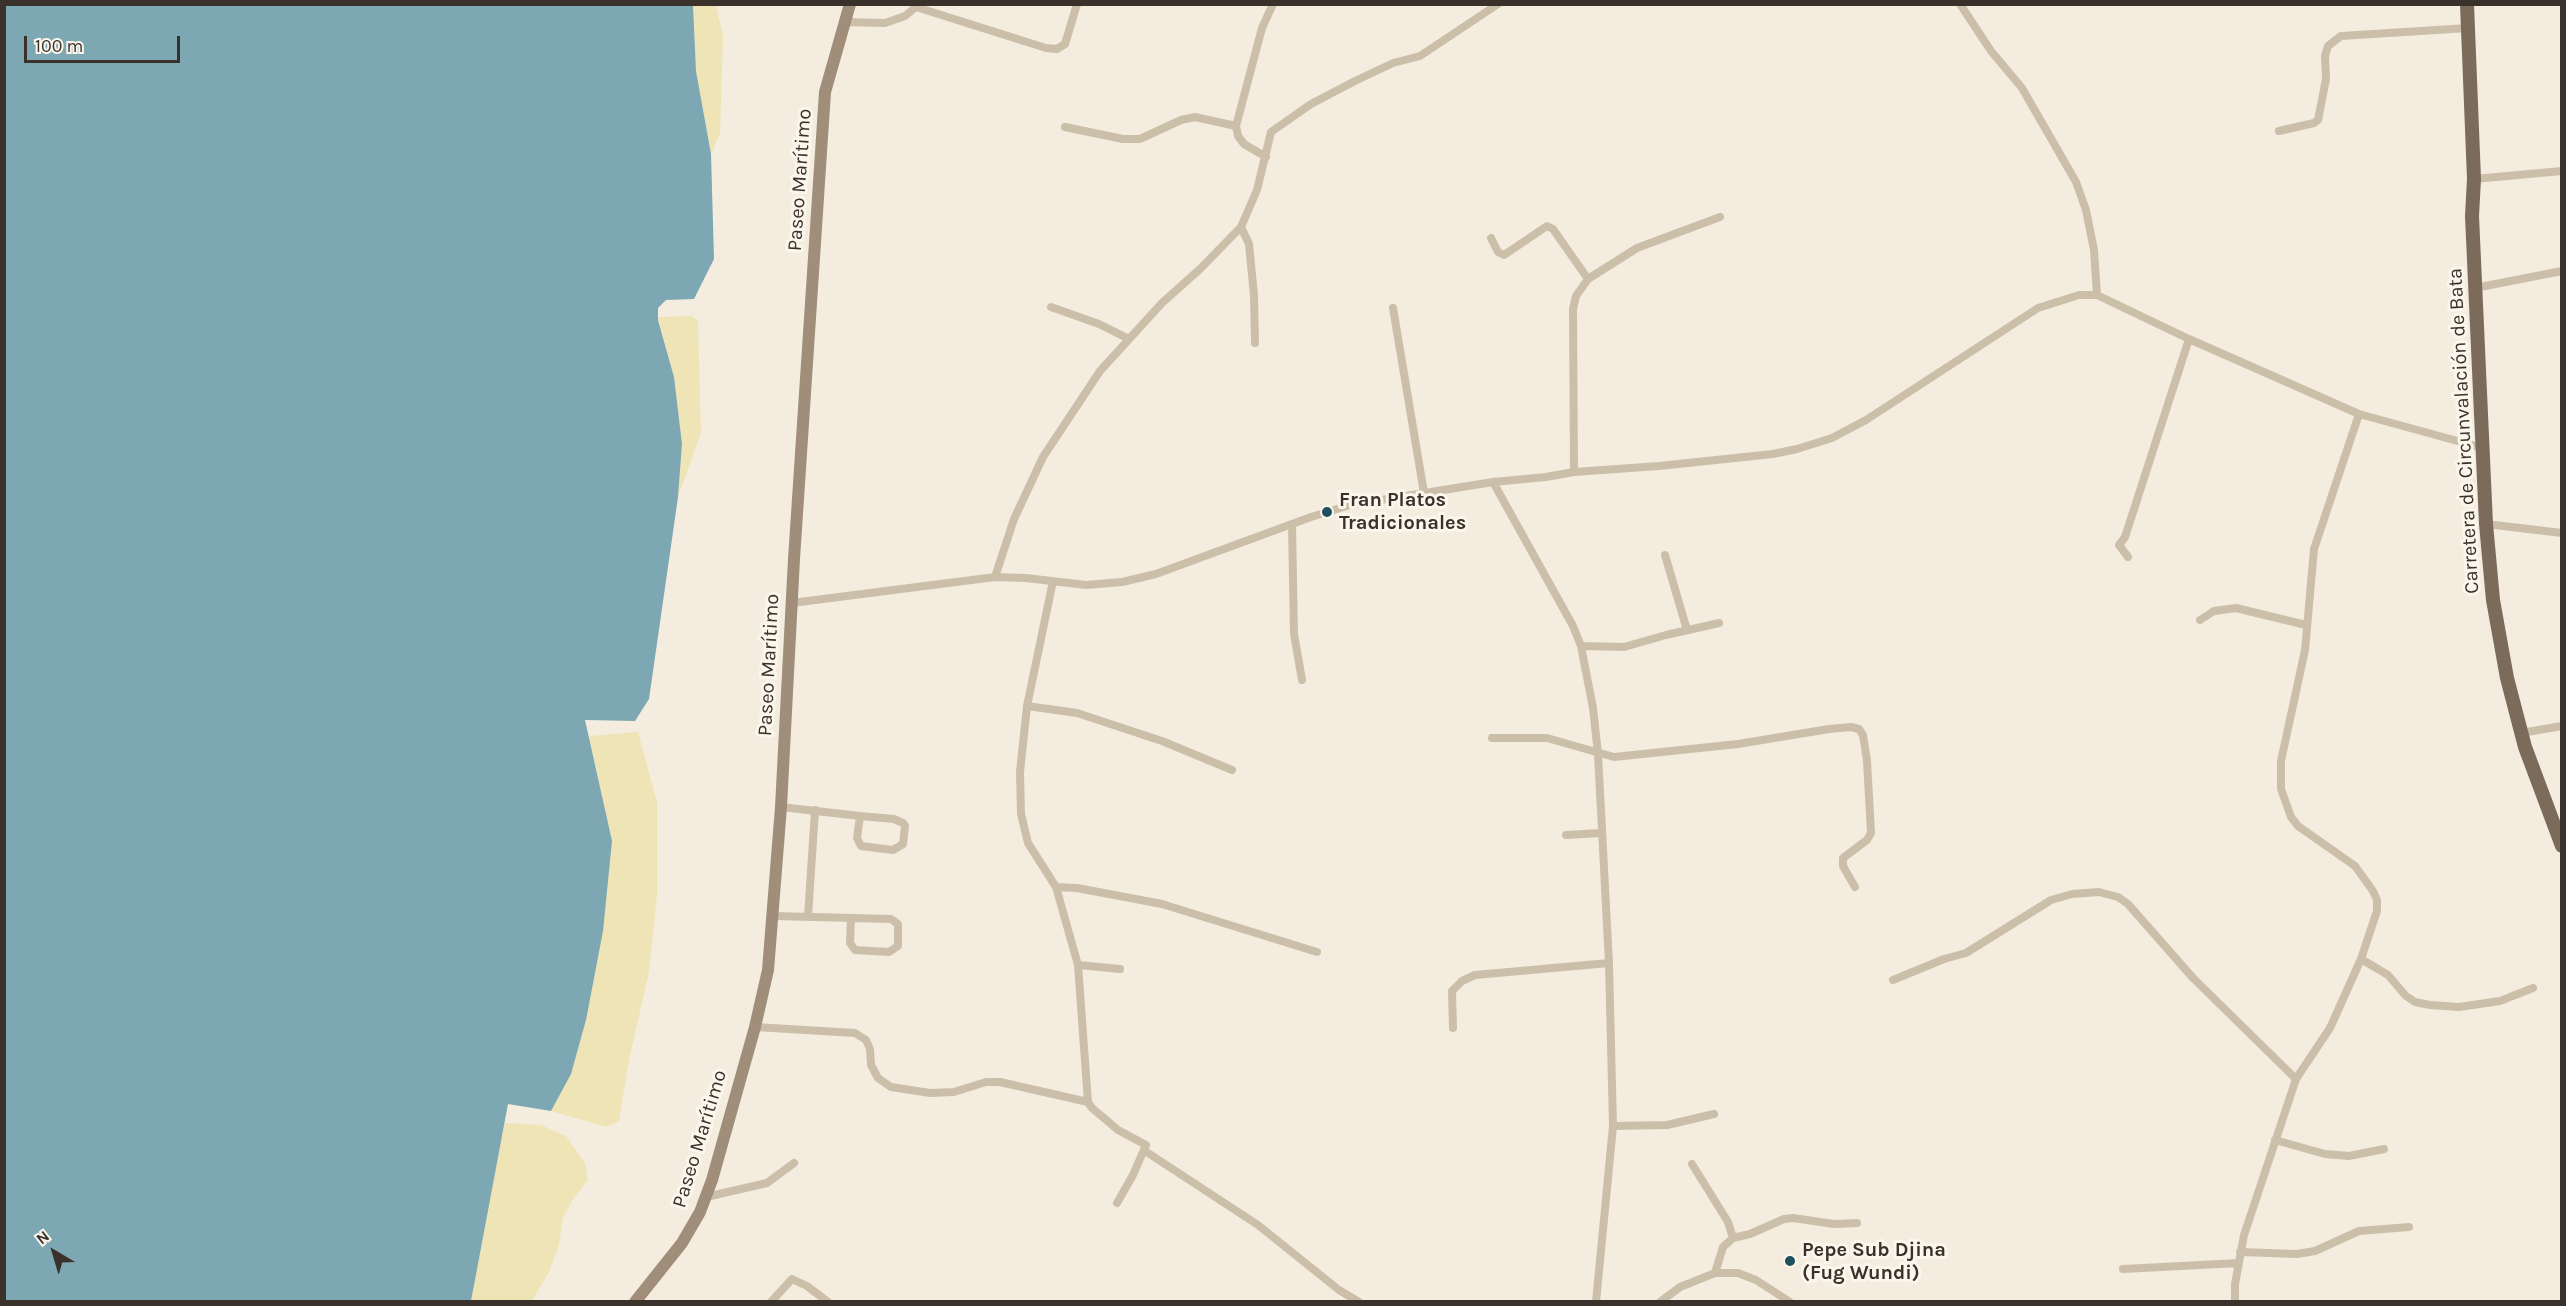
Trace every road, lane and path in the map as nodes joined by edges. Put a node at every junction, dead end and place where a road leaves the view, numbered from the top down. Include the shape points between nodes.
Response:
1 (850, 4) edge
2 (1077, 4) edge
3 (1273, 4) edge
4 (1498, 4) edge
5 (1960, 4) edge
6 (2467, 4) edge
7 (916, 6) edge
8 (844, 22) junction
9 (2468, 28) junction
10 (1236, 126) junction
11 (1065, 127) dead end
12 (2279, 131) dead end
13 (1266, 156) junction
14 (2562, 171) edge
15 (2474, 179) junction
16 (1720, 217) dead end
17 (1241, 227) junction
18 (1491, 238) dead end
19 (2562, 271) edge
20 (1588, 279) junction
21 (2475, 288) junction
22 (2097, 295) junction
23 (1051, 307) dead end
24 (1394, 308) dead end
25 (1129, 339) junction
26 (2189, 339) junction
27 (1255, 344) dead end
28 (2359, 414) junction
29 (2483, 448) junction
30 (1574, 472) junction
31 (1493, 482) junction
32 (1424, 493) junction
33 (1292, 524) junction
34 (2486, 524) junction
35 (2562, 533) edge
36 (1665, 555) dead end
37 (2128, 557) dead end
38 (995, 577) junction
39 (1053, 581) junction
40 (792, 603) junction
41 (2200, 620) dead end
42 (1719, 623) dead end
43 (2306, 625) junction
44 (1687, 630) junction
45 (1581, 646) junction
46 (1302, 680) dead end
47 (1027, 706) junction
48 (2562, 726) edge
49 (2521, 733) junction
50 (1492, 738) dead end
51 (1598, 754) junction
52 (1232, 770) dead end
53 (781, 807) junction
54 (815, 810) junction
55 (860, 816) junction
56 (1601, 833) junction
57 (1566, 835) dead end
58 (2562, 846) edge
59 (1056, 887) junction
60 (1855, 887) dead end
61 (774, 916) junction
62 (808, 917) junction
63 (851, 918) junction
64 (1317, 952) dead end
65 (2361, 959) junction
66 (1609, 963) junction
67 (1078, 964) junction
68 (1120, 969) dead end
69 (1893, 980) dead end
70 (2533, 988) dead end
71 (755, 1027) junction
72 (1453, 1028) dead end
73 (2296, 1079) junction
74 (1088, 1102) junction
75 (1714, 1114) dead end
76 (1613, 1126) junction
77 (2275, 1140) junction
78 (2384, 1149) dead end
79 (1144, 1151) junction
80 (794, 1163) dead end
81 (1692, 1164) dead end
82 (706, 1197) junction
83 (1117, 1203) dead end
84 (1857, 1223) dead end
85 (2409, 1227) dead end
86 (1733, 1238) junction
87 (2240, 1252) junction
88 (2239, 1263) junction
89 (2123, 1269) dead end
90 (1715, 1273) junction
91 (635, 1302) edge
92 (771, 1302) edge
93 (828, 1302) edge
94 (1359, 1302) edge
95 (1596, 1302) edge
96 (1660, 1302) edge
97 (1790, 1302) edge
98 (2235, 1302) edge

1 - 8 main road, Paseo Marítimo
2 - 7 street via 1065,44 1057,49
3 - 10 street via 1262,28
4 - 13 street via 1420,56 1383,67 1302,110 1271,132
5 - 22 street via 2022,88 2076,182 2094,249
6 - 9 main road, Carretera de Circunvalación de Bata
7 - 8 street via 905,16 885,23
8 - 40 main road, Paseo Marítimo via 825,92
9 - 12 street via 2341,36 2328,46 2325,56 2326,79 2318,120
9 - 15 main road, Carretera de Circunvalación de Bata
10 - 11 street via 1195,117 1140,139
10 - 13 street via 1244,144
13 - 17 street
14 - 15 street
15 - 21 main road, Carretera de Circunvalación de Bata
16 - 20 street via 1636,248
17 - 25 street
17 - 27 street via 1249,244
18 - 20 street via 1504,255 1547,226
19 - 21 street
20 - 30 street via 1576,296 1573,309
21 - 29 main road, Carretera de Circunvalación de Bata
22 - 26 street
22 - 30 street via 2079,295 2038,308 1866,420 1815,444 1773,454
23 - 25 street
24 - 32 street
25 - 38 street via 1100,371 1043,457 1014,519
26 - 28 street
26 - 37 street via 2125,537 2119,545
28 - 29 street
28 - 43 street via 2316,542
29 - 34 main road, Carretera de Circunvalación de Bata
30 - 31 street
31 - 32 street
31 - 45 street
32 - 33 street via 1350,505
33 - 39 street via 1156,574 1098,584
33 - 46 street via 1294,634
34 - 35 street
34 - 49 main road, Carretera de Circunvalación de Bata via 2493,600
36 - 44 street
38 - 39 street
38 - 40 street
39 - 47 street
40 - 53 main road, Paseo Marítimo
41 - 43 street via 2214,611 2236,608
42 - 44 street
43 - 65 street via 2301,674 2281,761 2281,789 2298,826 2348,860 2373,891 2377,911
44 - 45 street via 1624,647
45 - 51 street
47 - 52 street via 1077,713 1162,741
47 - 59 street via 1020,772 1021,814 1028,843
48 - 49 street
49 - 58 main road, Carretera de Circunvalación de Bata
50 - 51 street via 1547,738
51 - 56 street
51 - 60 street via 1669,752 1829,729 1859,729 1867,761 1871,828 1867,840 1843,858 1843,866
53 - 54 street
53 - 61 main road, Paseo Marítimo
54 - 55 street
54 - 62 street
55 - 55 street via 903,823 903,844 893,850 861,846 857,838
56 - 57 street
56 - 66 street
59 - 64 street via 1162,904
59 - 67 street
61 - 62 street
61 - 71 main road, Paseo Marítimo via 768,970
62 - 63 street
63 - 63 street via 895,921 897,946 889,952 855,950 850,943
65 - 70 street via 2388,975 2406,996 2430,1005 2458,1007 2500,1001
65 - 73 street via 2330,1028
66 - 72 street via 1475,975 1452,991
66 - 76 street
67 - 68 street
67 - 74 street
69 - 73 street via 1966,953 2051,900 2099,892 2128,904 2193,978
71 - 74 street via 855,1033 866,1040 878,1078 891,1087 954,1092 1000,1082
71 - 82 main road, Paseo Marítimo
73 - 77 street
74 - 79 street via 1118,1131 1146,1145
75 - 76 street via 1667,1125
76 - 95 street
77 - 78 street via 2325,1154 2349,1156
77 - 87 street
79 - 83 street
79 - 94 street via 1258,1226
80 - 82 street via 767,1183
81 - 86 street via 1728,1222
82 - 91 main road, Paseo Marítimo via 682,1243
84 - 86 street via 1784,1219
85 - 87 street via 2359,1231 2315,1251 2297,1254
86 - 90 street via 1723,1247
87 - 88 street
88 - 89 street
88 - 98 street
90 - 96 street via 1680,1287
90 - 97 street via 1747,1276
92 - 93 street via 792,1279

